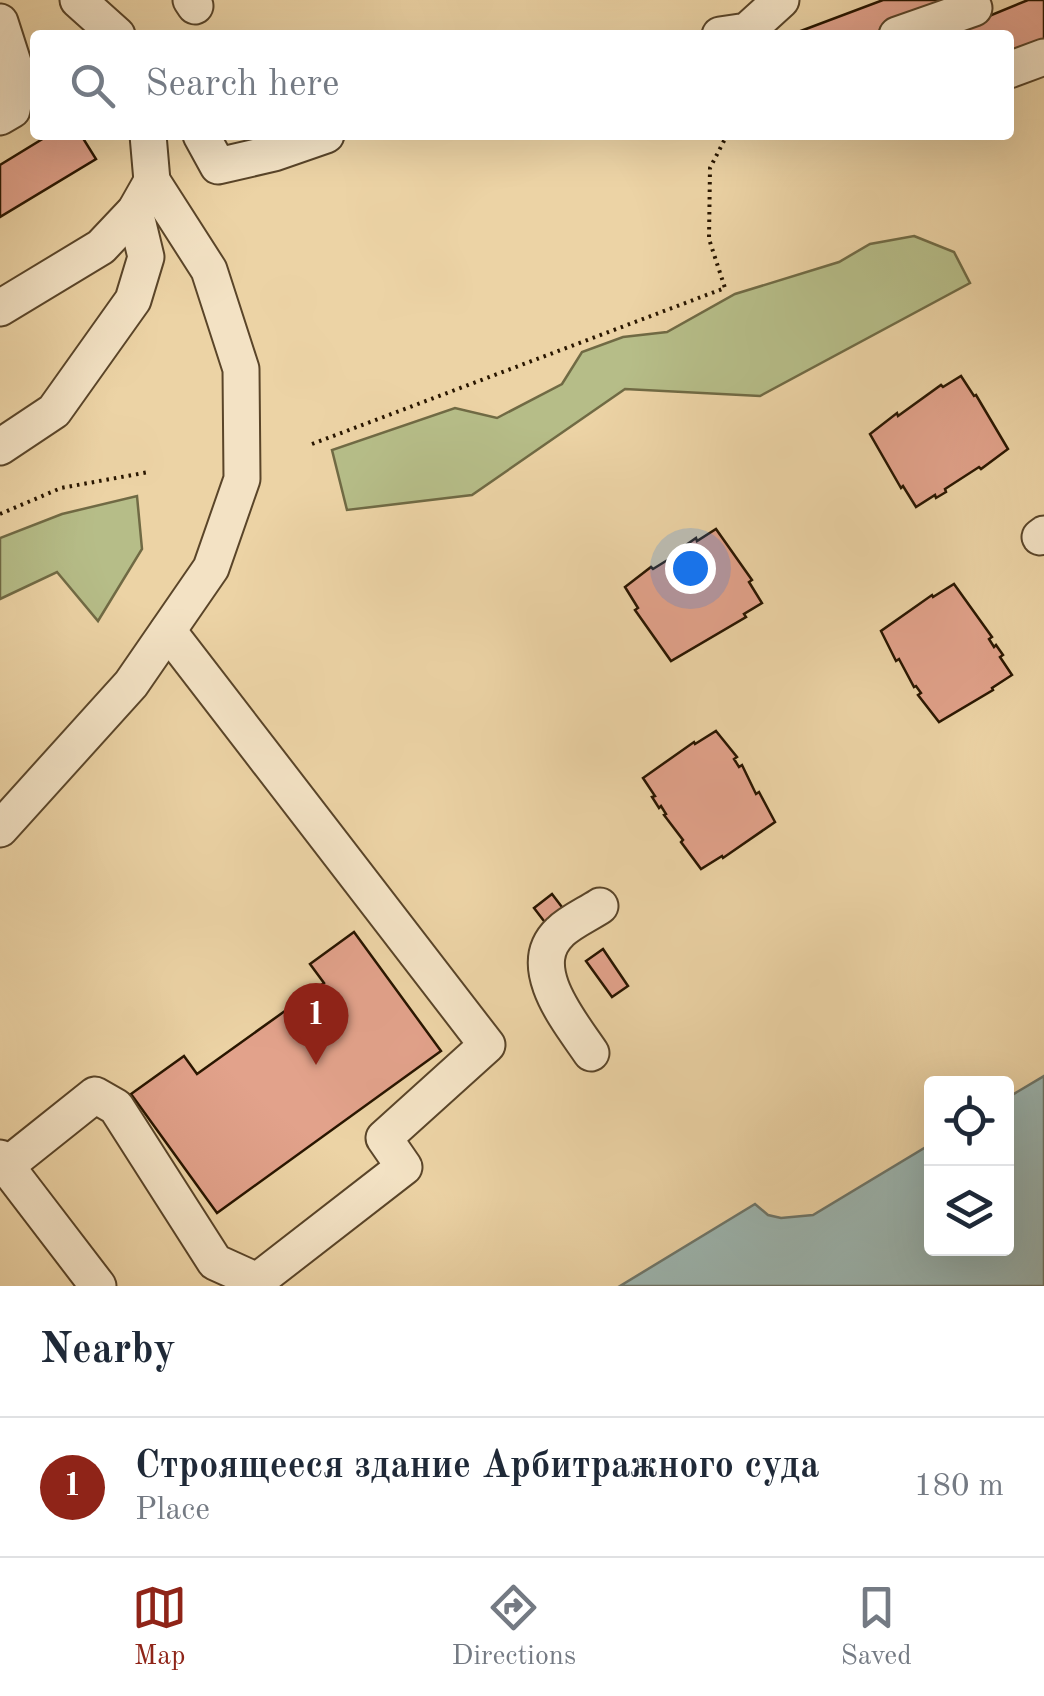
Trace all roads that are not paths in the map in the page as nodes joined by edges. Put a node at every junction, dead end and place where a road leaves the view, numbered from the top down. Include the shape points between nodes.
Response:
1 (78, 0) edge
2 (781, 0) edge
3 (974, 8) dead end
4 (0, 22) edge
5 (113, 30) edge
6 (745, 30) edge
7 (911, 30) edge
8 (1044, 57) edge
9 (1014, 68) edge
10 (0, 117) edge
11 (148, 140) edge
12 (204, 140) edge
13 (312, 140) edge
14 (143, 196) junction
15 (0, 308) edge
16 (0, 446) edge
17 (168, 632) junction
18 (0, 829) edge
19 (600, 906) dead end
20 (590, 1053) dead end
21 (3, 1162) edge
22 (98, 1286) edge

1 - 5 street
2 - 6 street
3 - 7 street
4 - 10 street via 18,78 12,110
8 - 9 street
11 - 14 street
12 - 13 street via 218,166
14 - 15 street via 101,248
14 - 16 street via 146,258 132,300 54,411
14 - 17 street via 209,270 241,369 242,478 211,568
17 - 18 street via 131,684
17 - 21 street via 488,1045 384,1138 404,1167 257,1281 215,1262 116,1106 94,1095
19 - 20 street via 557,934 546,961 553,994
21 - 22 street

